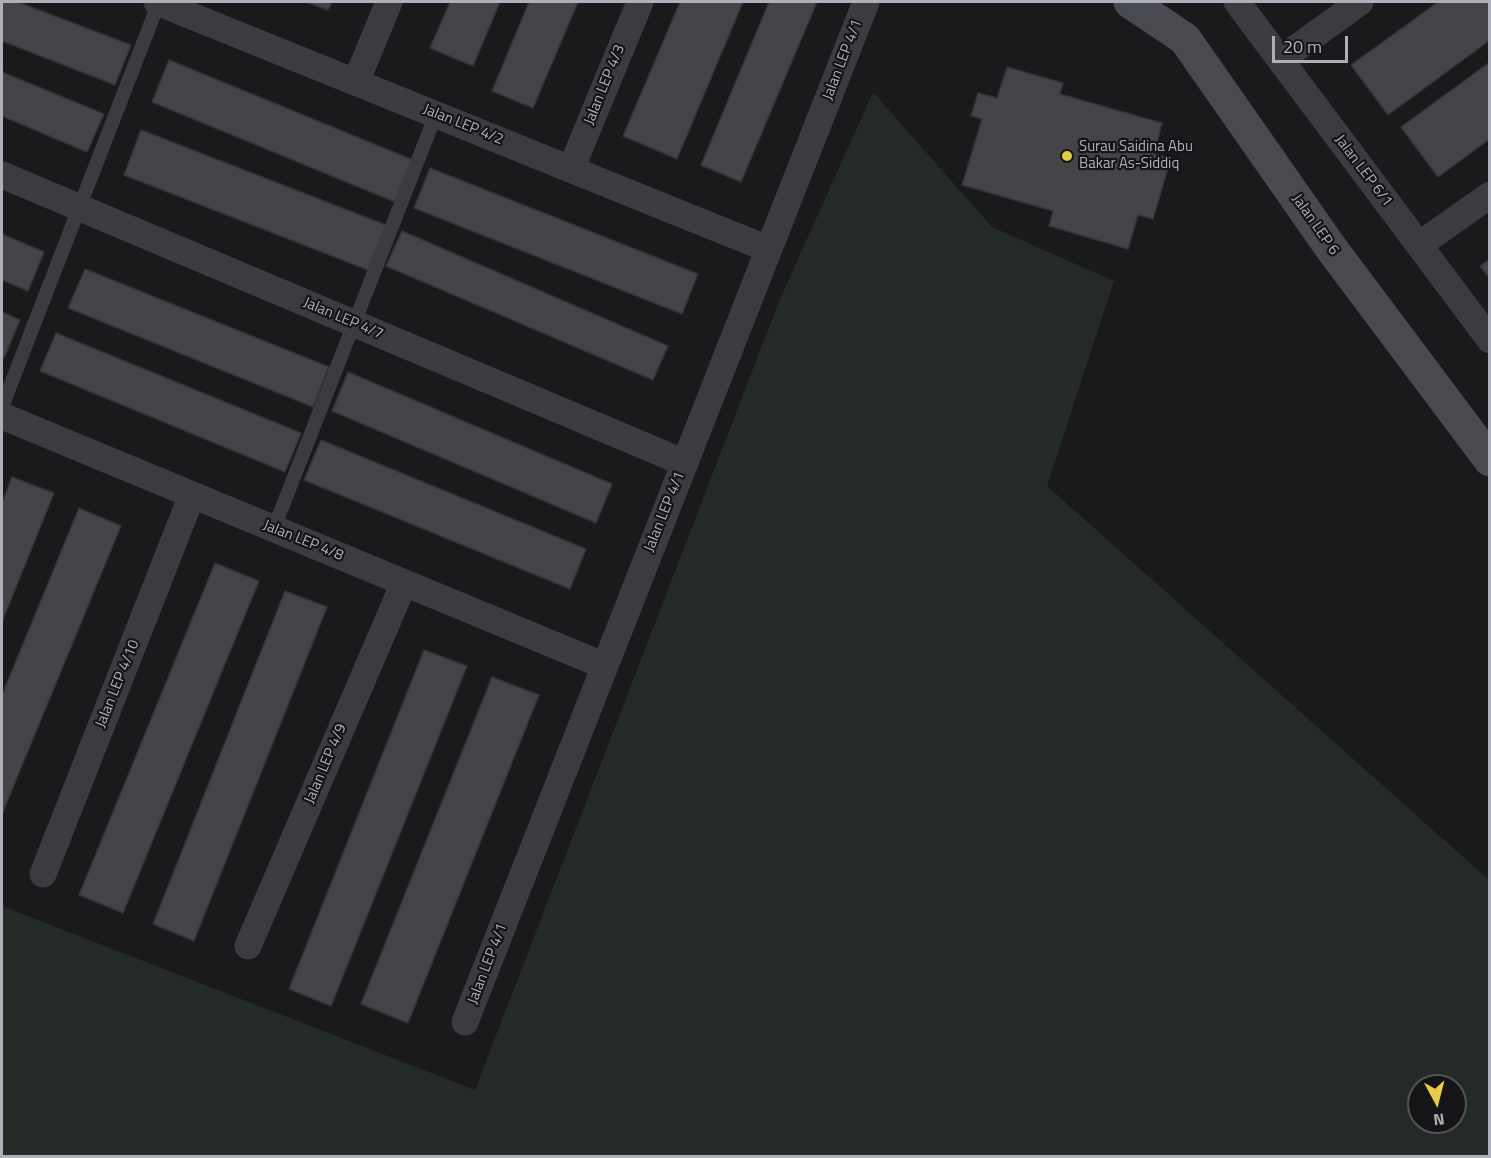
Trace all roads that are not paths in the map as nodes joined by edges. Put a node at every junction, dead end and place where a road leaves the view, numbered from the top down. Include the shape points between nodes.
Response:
1 (158, 2) edge
2 (389, 2) edge
3 (640, 2) edge
4 (866, 2) edge
5 (1130, 2) edge
6 (1237, 2) edge
7 (1360, 2) edge
8 (1280, 60) junction
9 (356, 82) junction
10 (436, 114) junction
11 (571, 169) junction
12 (2, 175) edge
13 (1490, 195) edge
14 (80, 207) junction
15 (1419, 245) junction
16 (768, 249) junction
17 (355, 324) junction
18 (1490, 340) edge
19 (2, 407) edge
20 (2, 416) edge
21 (1490, 460) edge
22 (684, 463) junction
23 (192, 495) junction
24 (274, 528) junction
25 (405, 583) junction
26 (605, 666) junction
27 (43, 874) dead end
28 (248, 946) dead end
29 (465, 1022) dead end

1 - 9 street, Jalan LEP 4/2
1 - 14 lane
2 - 9 street
3 - 11 street, Jalan LEP 4/3
4 - 16 street, Jalan LEP 4/1
5 - 21 street, Jalan LEP 6 via 1185,39 1331,248
6 - 8 street, Jalan LEP 6/1
7 - 8 street
8 - 15 street, Jalan LEP 6/1
9 - 10 street, Jalan LEP 4/2
10 - 11 street, Jalan LEP 4/2
10 - 17 lane
11 - 16 street, Jalan LEP 4/2
12 - 14 street, Jalan LEP 4/7
13 - 15 street
14 - 17 street, Jalan LEP 4/7
14 - 19 lane
15 - 18 street, Jalan LEP 6/1
16 - 22 street, Jalan LEP 4/1
17 - 22 street, Jalan LEP 4/7
17 - 24 lane
20 - 23 street, Jalan LEP 4/8
22 - 26 street, Jalan LEP 4/1
23 - 24 street, Jalan LEP 4/8
23 - 27 street, Jalan LEP 4/10
24 - 25 street, Jalan LEP 4/8
25 - 26 street, Jalan LEP 4/8
25 - 28 street, Jalan LEP 4/9
26 - 29 street, Jalan LEP 4/1

